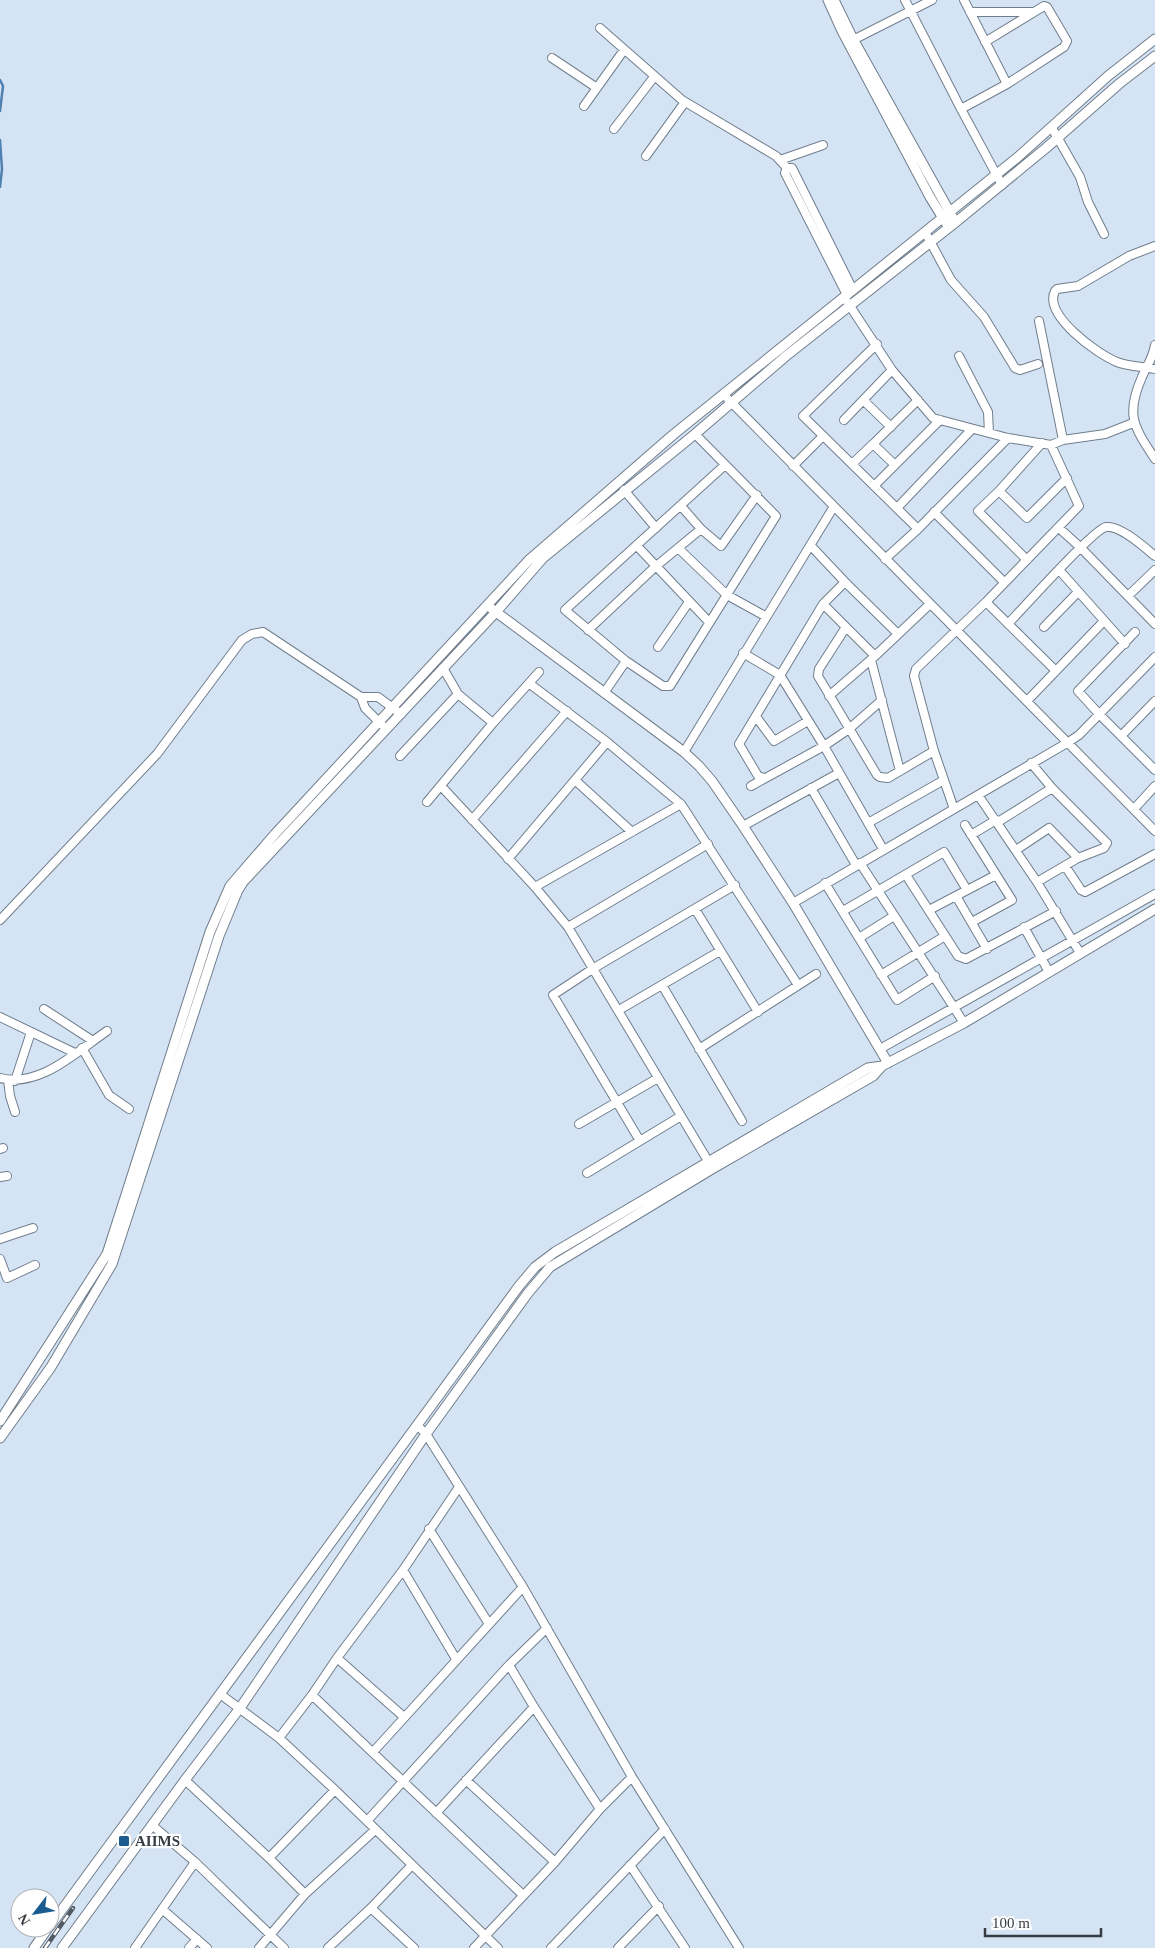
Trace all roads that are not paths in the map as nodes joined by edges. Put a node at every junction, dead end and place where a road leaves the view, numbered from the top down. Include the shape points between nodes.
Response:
1 (828, 0) edge
2 (834, 0) edge
3 (905, 0) edge
4 (932, 0) edge
5 (964, 0) edge
6 (910, 10) junction
7 (970, 12) junction
8 (1034, 12) junction
9 (600, 28) dead end
10 (1155, 39) edge
11 (850, 41) junction
12 (985, 42) junction
13 (1147, 46) junction
14 (624, 50) junction
15 (1155, 57) edge
16 (552, 58) dead end
17 (654, 77) junction
18 (1007, 84) junction
19 (598, 88) junction
20 (685, 102) junction
21 (584, 106) dead end
22 (961, 109) junction
23 (1052, 128) junction
24 (614, 129) dead end
25 (1058, 137) junction
26 (822, 145) dead end
27 (646, 156) dead end
28 (780, 160) junction
29 (996, 175) junction
30 (1002, 185) junction
31 (946, 216) junction
32 (952, 225) junction
33 (925, 232) junction
34 (1104, 234) dead end
35 (930, 241) junction
36 (1155, 246) edge
37 (849, 296) junction
38 (1039, 321) dead end
39 (877, 344) junction
40 (1155, 345) edge
41 (959, 356) dead end
42 (1038, 364) dead end
43 (1151, 368) edge
44 (892, 370) junction
45 (723, 394) junction
46 (863, 400) junction
47 (918, 400) junction
48 (730, 402) junction
49 (844, 420) dead end
50 (940, 420) junction
51 (1133, 423) junction
52 (891, 427) junction
53 (972, 429) junction
54 (989, 433) junction
55 (695, 434) junction
56 (823, 436) junction
57 (1008, 438) junction
58 (1063, 440) junction
59 (1042, 443) junction
60 (873, 444) junction
61 (1051, 445) junction
62 (1155, 459) edge
63 (852, 464) junction
64 (725, 465) junction
65 (895, 465) junction
66 (793, 466) junction
67 (1067, 478) junction
68 (874, 486) junction
69 (624, 490) junction
70 (999, 491) junction
71 (757, 495) junction
72 (681, 506) junction
73 (833, 508) junction
74 (897, 508) junction
75 (934, 512) junction
76 (656, 528) junction
77 (702, 528) junction
78 (1058, 528) junction
79 (918, 529) junction
80 (637, 546) junction
81 (811, 546) junction
82 (1080, 547) junction
83 (678, 548) junction
84 (1155, 556) edge
85 (885, 559) junction
86 (1027, 560) junction
87 (655, 567) junction
88 (1155, 570) edge
89 (1060, 571) junction
90 (845, 582) junction
91 (1004, 582) junction
92 (1078, 592) junction
93 (727, 595) junction
94 (1128, 596) junction
95 (689, 602) junction
96 (986, 602) junction
97 (823, 604) junction
98 (930, 604) junction
99 (488, 605) junction
100 (496, 612) junction
101 (765, 616) junction
102 (1153, 618) edge
103 (1104, 621) junction
104 (709, 622) junction
105 (1008, 624) junction
106 (846, 627) junction
107 (1044, 627) dead end
108 (588, 630) junction
109 (956, 631) junction
110 (1135, 632) dead end
111 (898, 634) junction
112 (1125, 644) junction
113 (658, 647) dead end
114 (743, 653) junction
115 (1155, 657) edge
116 (873, 658) junction
117 (626, 661) junction
118 (443, 668) junction
119 (1056, 671) junction
120 (540, 672) dead end
121 (780, 676) junction
122 (530, 684) junction
123 (604, 693) junction
124 (458, 694) junction
125 (829, 696) junction
126 (361, 697) junction
127 (882, 700) junction
128 (1155, 700) edge
129 (1027, 701) junction
130 (397, 711) junction
131 (567, 711) junction
132 (1098, 714) junction
133 (756, 718) junction
134 (808, 721) junction
135 (379, 722) junction
136 (493, 723) junction
137 (387, 728) junction
138 (849, 729) junction
139 (1121, 736) junction
140 (607, 742) junction
141 (1067, 743) junction
142 (824, 746) junction
143 (934, 751) junction
144 (684, 752) junction
145 (400, 756) dead end
146 (1031, 763) junction
147 (1155, 770) edge
148 (900, 771) junction
149 (839, 772) junction
150 (764, 778) junction
151 (576, 780) junction
152 (944, 780) junction
153 (441, 786) junction
154 (751, 786) dead end
155 (1155, 786) edge
156 (811, 788) junction
157 (1052, 788) junction
158 (978, 794) junction
159 (427, 802) dead end
160 (681, 804) junction
161 (954, 809) junction
162 (1134, 809) junction
163 (472, 820) junction
164 (997, 821) junction
165 (868, 823) junction
166 (965, 825) dead end
167 (743, 826) junction
168 (1155, 831) edge
169 (632, 832) junction
170 (971, 835) junction
171 (708, 844) junction
172 (883, 849) junction
173 (1016, 850) junction
174 (1155, 854) edge
175 (1078, 858) junction
176 (508, 859) junction
177 (858, 864) junction
178 (1065, 866) junction
179 (906, 875) junction
180 (996, 875) junction
181 (1037, 882) junction
182 (825, 883) junction
183 (735, 885) junction
184 (535, 887) junction
185 (876, 890) junction
186 (967, 890) junction
187 (1155, 894) edge
188 (956, 896) junction
189 (793, 903) junction
190 (695, 909) junction
191 (1155, 909) edge
192 (929, 910) junction
193 (843, 911) junction
194 (1056, 911) junction
195 (894, 916) junction
196 (0, 920) edge
197 (972, 922) junction
198 (568, 927) junction
199 (1024, 927) junction
200 (945, 936) junction
201 (859, 938) junction
202 (1073, 940) junction
203 (987, 949) junction
204 (720, 951) junction
205 (919, 952) junction
206 (1080, 953) junction
207 (1041, 958) junction
208 (594, 968) junction
209 (1049, 972) junction
210 (816, 974) dead end
211 (881, 975) junction
212 (935, 976) junction
213 (662, 985) junction
214 (798, 985) junction
215 (955, 1008) junction
216 (44, 1010) dead end
217 (619, 1010) junction
218 (758, 1012) junction
219 (0, 1017) edge
220 (964, 1023) junction
221 (107, 1031) dead end
222 (31, 1032) junction
223 (92, 1041) junction
224 (699, 1049) junction
225 (880, 1049) junction
226 (78, 1051) junction
227 (885, 1064) junction
228 (658, 1078) junction
229 (8, 1080) edge
230 (616, 1102) junction
231 (129, 1109) dead end
232 (15, 1112) dead end
233 (680, 1116) junction
234 (742, 1121) dead end
235 (579, 1124) dead end
236 (640, 1141) junction
237 (708, 1161) junction
238 (587, 1173) dead end
239 (33, 1228) dead end
240 (0, 1239) edge
241 (0, 1259) edge
242 (35, 1265) dead end
243 (0, 1421) edge
244 (417, 1425) junction
245 (426, 1434) junction
246 (0, 1438) edge
247 (459, 1487) junction
248 (429, 1529) junction
249 (403, 1570) junction
250 (523, 1587) junction
251 (489, 1624) junction
252 (547, 1628) junction
253 (337, 1658) junction
254 (456, 1659) junction
255 (510, 1665) junction
256 (220, 1694) junction
257 (312, 1695) junction
258 (534, 1707) junction
259 (240, 1708) junction
260 (404, 1717) junction
261 (278, 1738) junction
262 (373, 1752) junction
263 (632, 1777) junction
264 (185, 1780) junction
265 (466, 1780) junction
266 (404, 1781) junction
267 (335, 1790) junction
268 (600, 1809) junction
269 (436, 1813) junction
270 (367, 1821) junction
271 (152, 1825) junction
272 (665, 1829) junction
273 (375, 1830) junction
274 (270, 1858) junction
275 (195, 1862) junction
276 (555, 1862) junction
277 (412, 1865) junction
278 (630, 1865) junction
279 (305, 1894) junction
280 (523, 1895) junction
281 (659, 1906) junction
282 (371, 1908) junction
283 (162, 1909) junction
284 (60, 1912) edge
285 (271, 1935) junction
286 (486, 1936) junction
287 (198, 1939) junction
288 (406, 1941) junction
289 (627, 1944) edge
290 (62, 1948) edge
291 (135, 1948) edge
292 (189, 1948) edge
293 (207, 1948) edge
294 (259, 1948) edge
295 (284, 1948) edge
296 (328, 1948) edge
297 (399, 1948) edge
298 (414, 1948) edge
299 (474, 1948) edge
300 (498, 1948) edge
301 (551, 1948) edge
302 (618, 1948) edge
303 (684, 1948) edge
304 (739, 1948) edge

1 - 11 street
2 - 11 street
3 - 6 street
4 - 6 street
5 - 7 street
6 - 11 street
6 - 22 street
7 - 8 street
7 - 12 street
8 - 12 street
8 - 18 street via 1044,6 1047,8 1067,43
9 - 14 street
10 - 13 street
11 - 31 street
12 - 18 street
13 - 15 street
13 - 23 street via 1108,76
14 - 17 street
14 - 19 street
15 - 25 street
16 - 19 street
17 - 20 street
17 - 24 street
18 - 22 street
19 - 21 street
20 - 27 street
20 - 28 street
22 - 29 street
23 - 25 street
23 - 29 street
25 - 30 street
25 - 34 street via 1080,177
26 - 28 street
28 - 37 street via 787,168 785,173
29 - 30 street
29 - 31 street
30 - 32 street
31 - 32 street
31 - 33 street
32 - 35 street
33 - 35 street
33 - 37 street
35 - 37 street
35 - 42 street via 951,280 984,317 1015,368 1020,370
36 - 43 street via 1130,256 1078,286 1057,289 1053,296 1061,319 1097,351 1116,362
37 - 39 street
37 - 45 street
37 - 48 street
38 - 58 street
39 - 44 street
39 - 56 street via 803,416
40 - 43 street
41 - 54 street via 988,412
43 - 51 street via 1141,378 1133,404
44 - 46 street
44 - 47 street
45 - 48 street
45 - 99 street via 532,557
46 - 49 street
46 - 52 street
47 - 50 street via 934,418
47 - 52 street
48 - 55 street
48 - 66 street
50 - 53 street
50 - 65 street
51 - 58 street via 1105,434
51 - 62 street
52 - 60 street
53 - 54 street
53 - 74 street
54 - 57 street
55 - 64 street
55 - 69 street
56 - 63 street
56 - 66 street
57 - 59 street
57 - 75 street
58 - 61 street
59 - 61 street
59 - 70 street
60 - 63 street
60 - 65 street
61 - 67 street
63 - 68 street
64 - 71 street
64 - 72 street
65 - 68 street
66 - 73 street
67 - 70 street via 1027,518
67 - 78 street via 1079,506
68 - 74 street
69 - 76 street
69 - 100 street via 543,558
70 - 86 street via 978,511
71 - 77 street via 721,546
71 - 93 street via 776,516
72 - 76 street
72 - 77 street
73 - 81 street
73 - 85 street
74 - 79 street
75 - 79 street
75 - 91 street
76 - 80 street
77 - 83 street
78 - 82 street
78 - 86 street
79 - 85 street
80 - 87 street
80 - 108 street via 565,610
81 - 90 street
81 - 101 street
82 - 84 street via 1100,529 1107,527 1119,530
82 - 89 street
82 - 94 street
83 - 87 street
83 - 93 street
85 - 98 street
86 - 91 street
87 - 95 street
87 - 108 street
88 - 94 street
89 - 92 street
89 - 105 street
90 - 97 street
90 - 111 street
91 - 96 street
92 - 103 street
92 - 107 street
93 - 101 street
93 - 104 street
94 - 102 street
95 - 104 street
95 - 113 street
96 - 105 street
96 - 109 street
97 - 106 street
97 - 121 street
98 - 109 street
98 - 111 street
99 - 100 street
99 - 130 street
100 - 118 street
100 - 123 street
101 - 114 street
103 - 112 street
103 - 119 street
104 - 117 street via 670,686 663,686
105 - 119 street
106 - 116 street
106 - 125 street via 818,673
108 - 117 street
109 - 129 street
109 - 143 street via 916,669 914,676
110 - 112 street
111 - 116 street
112 - 132 street via 1078,691
114 - 121 street
114 - 144 street
115 - 132 street
116 - 125 street
116 - 127 street
117 - 123 street
118 - 124 street
118 - 130 street
119 - 129 street
120 - 122 street
121 - 133 street
121 - 134 street
122 - 131 street
122 - 136 street
123 - 144 street
124 - 136 street
124 - 145 street
125 - 138 street
126 - 130 street via 378,697
126 - 135 street via 365,708
126 - 196 street via 262,632 242,640 157,754
127 - 138 street
127 - 148 street
128 - 139 street
129 - 141 street
130 - 135 street
130 - 137 street
131 - 140 street
131 - 163 street
132 - 139 street
132 - 141 street
133 - 134 street via 774,741
133 - 150 street via 739,744 758,776
134 - 142 street
135 - 137 street
135 - 243 street via 230,886 210,932 107,1254
136 - 153 street
137 - 246 street via 238,890 216,946 112,1264 51,1367
138 - 142 street
138 - 148 street via 880,778 888,778
139 - 147 street
140 - 151 street
140 - 160 street
141 - 146 street
141 - 162 street
142 - 149 street
142 - 150 street
143 - 148 street
143 - 152 street
144 - 167 street via 712,781
146 - 157 street
146 - 158 street
149 - 156 street
149 - 165 street
150 - 154 street
151 - 169 street
151 - 176 street
152 - 161 street
152 - 165 street
153 - 159 street
153 - 163 street
155 - 162 street
156 - 167 street
156 - 177 street
157 - 164 street
157 - 175 street via 1107,843 1104,848
158 - 161 street
158 - 164 street
160 - 169 street
160 - 171 street
161 - 172 street
162 - 168 street
163 - 176 street
164 - 170 street
164 - 173 street
165 - 172 street
166 - 170 street
167 - 189 street
169 - 184 street
170 - 180 street
171 - 183 street
171 - 198 street
172 - 177 street
173 - 175 street via 1049,828
173 - 181 street
174 - 178 street via 1085,892
175 - 178 street
176 - 184 street
177 - 182 street
177 - 185 street
178 - 181 street
179 - 185 street
179 - 186 street via 944,852
179 - 192 street
180 - 186 street
180 - 197 street via 1012,900
181 - 194 street
182 - 189 street
182 - 193 street
183 - 190 street
183 - 214 street
184 - 198 street
185 - 193 street
185 - 195 street
186 - 188 street
187 - 202 street
188 - 192 street
188 - 197 street
189 - 225 street
190 - 204 street
190 - 208 street
191 - 206 street
192 - 200 street
193 - 201 street
194 - 199 street
194 - 202 street
195 - 201 street
195 - 205 street
197 - 203 street
198 - 208 street
199 - 203 street
199 - 207 street
200 - 203 street via 962,959
200 - 205 street
201 - 211 street
202 - 206 street
202 - 207 street
204 - 213 street
204 - 218 street
205 - 211 street
205 - 212 street
206 - 209 street
207 - 209 street
207 - 215 street
208 - 217 street
208 - 230 street via 553,995
209 - 220 street
210 - 214 street
211 - 212 street via 897,1000
212 - 215 street
213 - 217 street
213 - 224 street
214 - 218 street
215 - 220 street
215 - 225 street
216 - 223 street
217 - 228 street
218 - 224 street
219 - 222 street
220 - 227 street
221 - 223 street
222 - 226 street
222 - 229 street
223 - 226 street
224 - 234 street
225 - 227 street
226 - 229 street via 51,1070
226 - 231 street via 109,1095
227 - 237 street via 868,1068
227 - 245 street via 873,1076 550,1267
228 - 230 street
228 - 233 street
229 - 232 street
230 - 235 street
230 - 236 street
233 - 236 street
233 - 237 street
236 - 238 street
237 - 244 street via 535,1267
239 - 240 street
241 - 242 street via 7,1278
244 - 245 street
244 - 256 street
245 - 247 street
245 - 259 street
247 - 248 street
247 - 250 street
248 - 249 street
248 - 251 street
249 - 253 street
249 - 254 street
250 - 251 street
250 - 252 street
251 - 254 street
252 - 255 street
252 - 263 street
253 - 257 street
253 - 260 street
254 - 260 street
255 - 258 street
255 - 266 street
256 - 259 street
256 - 284 street
257 - 261 street
257 - 262 street
258 - 265 street
258 - 268 street
259 - 261 street
259 - 264 street
260 - 262 street
261 - 267 street
262 - 266 street
263 - 268 street
263 - 272 street
264 - 271 street
264 - 274 street
265 - 269 street
265 - 276 street
266 - 269 street
266 - 270 street
267 - 270 street
267 - 274 street
268 - 276 street
269 - 280 street
270 - 273 street
271 - 275 street
271 - 290 street
272 - 278 street
272 - 304 street
273 - 277 street
273 - 279 street
274 - 279 street
275 - 283 street
275 - 285 street
276 - 280 street
277 - 282 street
277 - 286 street
278 - 281 street
278 - 301 street
279 - 285 street
280 - 286 street
281 - 289 street
281 - 303 street
282 - 288 street
282 - 296 street
283 - 287 street
283 - 291 street
285 - 294 street
285 - 295 street
286 - 299 street
286 - 300 street
287 - 292 street
287 - 293 street
288 - 297 street
288 - 298 street
289 - 302 street

